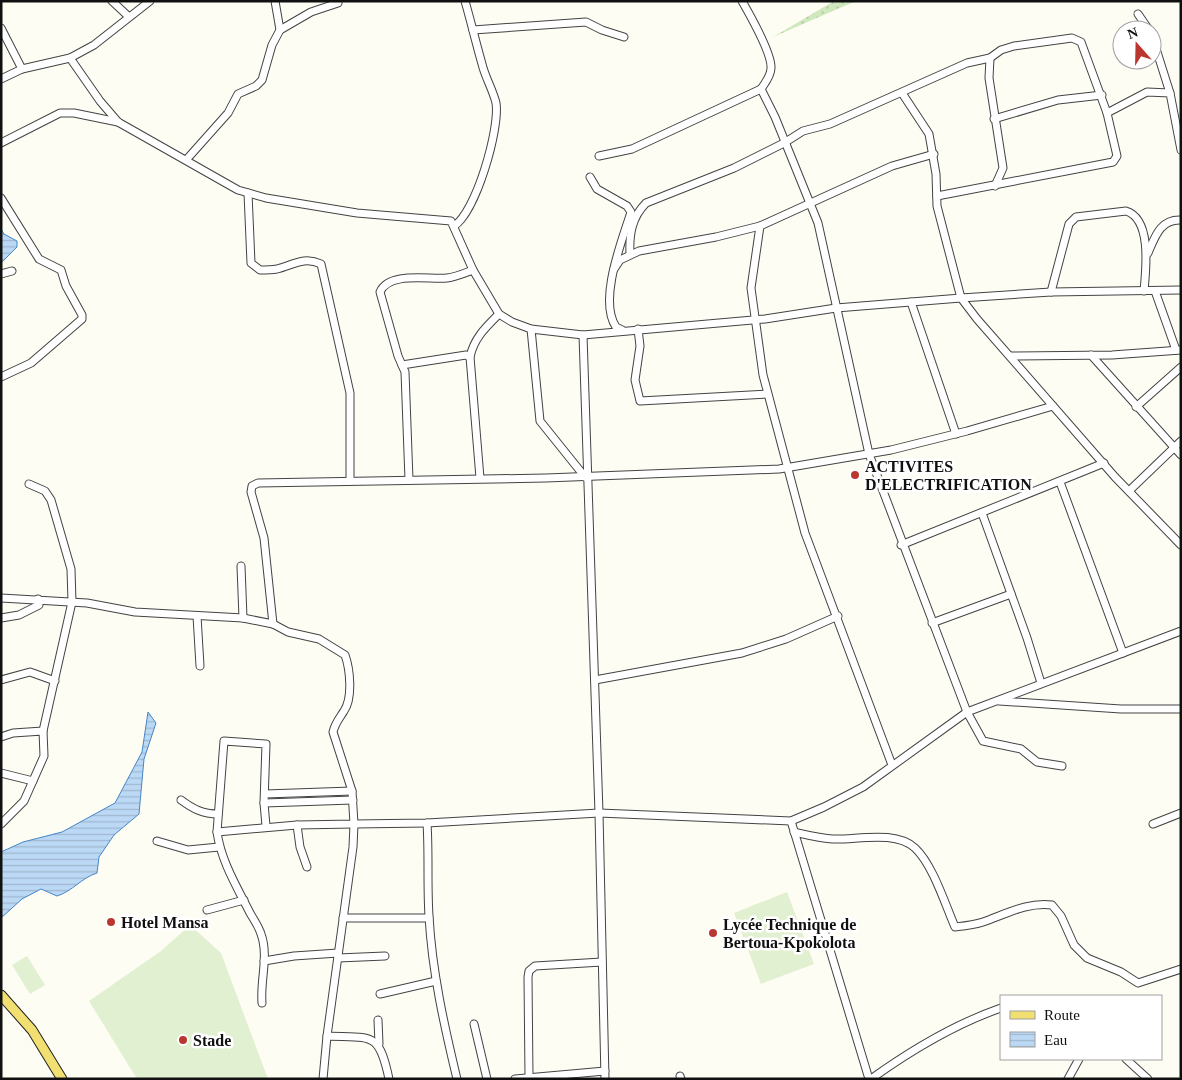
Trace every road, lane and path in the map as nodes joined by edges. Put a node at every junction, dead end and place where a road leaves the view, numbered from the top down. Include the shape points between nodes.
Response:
1 (112, 1) edge
2 (150, 1) edge
3 (275, 1) edge
4 (465, 1) edge
5 (742, 1) edge
6 (338, 3) dead end
7 (1138, 14) dead end
8 (128, 16) junction
9 (1142, 20) edge
10 (1, 28) edge
11 (280, 30) junction
12 (473, 30) junction
13 (624, 37) dead end
14 (70, 58) junction
15 (990, 58) junction
16 (1162, 68) edge
17 (22, 69) junction
18 (1, 79) edge
19 (761, 89) junction
20 (902, 93) junction
21 (1170, 93) junction
22 (1102, 95) junction
23 (1107, 113) junction
24 (994, 119) junction
25 (118, 122) junction
26 (1178, 127) edge
27 (1, 143) edge
28 (784, 144) junction
29 (1181, 150) edge
30 (934, 154) junction
31 (599, 156) dead end
32 (188, 159) junction
33 (590, 177) dead end
34 (995, 186) junction
35 (248, 193) junction
36 (937, 196) junction
37 (1, 198) edge
38 (810, 203) junction
39 (1181, 220) edge
40 (454, 226) junction
41 (760, 226) junction
42 (1148, 253) junction
43 (630, 254) junction
44 (614, 269) junction
45 (473, 270) junction
46 (12, 272) dead end
47 (1, 274) edge
48 (1155, 290) junction
49 (1181, 290) edge
50 (1144, 291) junction
51 (1051, 292) junction
52 (962, 298) junction
53 (911, 302) junction
54 (836, 308) junction
55 (499, 314) junction
56 (754, 320) junction
57 (638, 329) junction
58 (532, 330) junction
59 (622, 330) junction
60 (583, 335) junction
61 (1178, 350) edge
62 (1091, 355) junction
63 (1012, 356) junction
64 (470, 357) junction
65 (402, 365) junction
66 (1181, 367) edge
67 (1, 377) edge
68 (767, 394) junction
69 (1053, 406) junction
70 (1136, 407) junction
71 (956, 434) junction
72 (1181, 441) edge
73 (1174, 447) junction
74 (869, 454) junction
75 (1181, 455) edge
76 (1104, 463) junction
77 (786, 468) junction
78 (586, 477) junction
79 (480, 478) junction
80 (409, 480) junction
81 (350, 481) junction
82 (1060, 482) junction
83 (29, 484) dead end
84 (1129, 491) junction
85 (982, 513) junction
86 (901, 545) junction
87 (1181, 545) edge
88 (241, 566) dead end
89 (1011, 594) junction
90 (1, 598) edge
91 (38, 599) junction
92 (72, 602) junction
93 (197, 616) junction
94 (838, 616) junction
95 (1, 618) edge
96 (243, 618) junction
97 (932, 623) junction
98 (273, 624) junction
99 (1181, 631) edge
100 (1123, 653) junction
101 (200, 666) dead end
102 (1, 680) edge
103 (595, 680) junction
104 (55, 681) junction
105 (1041, 683) junction
106 (996, 700) junction
107 (1181, 709) edge
108 (966, 712) junction
109 (43, 731) junction
110 (1, 737) edge
111 (892, 765) junction
112 (1062, 766) dead end
113 (2, 773) edge
114 (33, 781) junction
115 (352, 791) junction
116 (265, 794) junction
117 (181, 800) dead end
118 (353, 800) junction
119 (264, 803) junction
120 (599, 813) junction
121 (1181, 813) edge
122 (218, 814) junction
123 (791, 821) junction
124 (427, 823) junction
125 (1, 824) edge
126 (354, 824) junction
127 (1153, 824) dead end
128 (297, 825) junction
129 (266, 826) junction
130 (217, 832) junction
131 (794, 832) junction
132 (157, 841) dead end
133 (219, 846) junction
134 (307, 867) dead end
135 (244, 900) junction
136 (206, 910) dead end
137 (343, 918) junction
138 (429, 918) junction
139 (338, 955) junction
140 (384, 956) dead end
141 (264, 961) junction
142 (602, 962) junction
143 (1181, 969) edge
144 (436, 981) junction
145 (1, 994) edge
146 (380, 994) dead end
147 (262, 1002) dead end
148 (1000, 1008) edge
149 (378, 1020) dead end
150 (474, 1024) dead end
151 (327, 1036) junction
152 (379, 1044) junction
153 (1078, 1060) edge
154 (1127, 1060) edge
155 (605, 1075) edge
156 (529, 1077) junction
157 (62, 1079) edge
158 (323, 1079) edge
159 (389, 1079) edge
160 (457, 1079) edge
161 (487, 1079) edge
162 (515, 1079) edge
163 (870, 1079) edge
164 (1068, 1079) edge
165 (1148, 1079) edge

1 - 8 street
2 - 8 street
3 - 11 street
4 - 12 street
5 - 19 street via 772,67
6 - 11 street via 311,12
7 - 9 street
8 - 14 street via 94,45
10 - 17 street
11 - 32 street via 262,80 238,94 228,113
12 - 13 street via 586,22
12 - 40 street via 496,103 496,123 477,193 462,221
14 - 17 street
14 - 25 street
15 - 20 street via 967,63
15 - 22 street via 1014,46 1072,38 1083,45
15 - 24 street
16 - 21 street
17 - 18 street
19 - 28 street
19 - 31 street via 632,149
20 - 28 street via 830,124 802,131
20 - 30 street via 926,127
21 - 23 street via 1147,92
21 - 26 street
22 - 23 street
22 - 24 street via 1058,100
23 - 34 street via 1117,156 1113,162
24 - 34 street via 1003,168
25 - 27 street via 60,113
25 - 32 street
26 - 29 street
28 - 38 street
28 - 43 street via 646,203 637,212 629,235
30 - 36 street
30 - 38 street via 906,160
32 - 35 street
33 - 44 street via 597,189 627,206 631,212
34 - 36 street
35 - 40 street via 357,213 451,221
35 - 81 street via 251,263 260,270 277,269 298,261 312,260 321,264 350,394
36 - 52 street
37 - 67 street via 40,259 61,270 82,318 31,363
38 - 41 street
38 - 54 street via 818,223
39 - 42 street via 1160,227
40 - 45 street
41 - 43 street
41 - 56 street via 751,288
42 - 50 street
42 - 51 street via 1139,219 1133,213 1076,217 1066,231
43 - 44 street
44 - 59 street via 610,315 616,327
45 - 55 street
45 - 65 street via 449,278 410,277 382,287 380,292
46 - 47 street
48 - 49 street
48 - 50 street
48 - 61 street
50 - 51 street
51 - 52 street
52 - 53 street
52 - 63 street
53 - 54 street
53 - 71 street
54 - 56 street
54 - 74 street
55 - 58 street
55 - 64 street via 480,333
56 - 57 street
56 - 68 street
57 - 59 street
57 - 68 street via 640,346 635,380 640,401
58 - 60 street
58 - 78 street via 540,421
59 - 60 street
60 - 78 street
61 - 62 street
62 - 63 street
62 - 70 street
63 - 69 street
64 - 65 street
64 - 79 street
65 - 80 street via 405,372
66 - 70 street
68 - 77 street
69 - 71 street
69 - 76 street
70 - 73 street
71 - 74 street
72 - 73 street
73 - 75 street
73 - 84 street
74 - 77 street
74 - 86 street
76 - 82 street
76 - 84 street
77 - 78 street
77 - 94 street via 805,533
78 - 79 street
78 - 103 street
79 - 80 street
80 - 81 street
81 - 98 street via 258,483 252,486 264,538
82 - 85 street
82 - 100 street
83 - 92 street via 45,491 51,500 71,569
84 - 87 street
85 - 86 street
85 - 89 street
86 - 97 street
88 - 96 street
89 - 97 street
89 - 105 street
90 - 91 street
91 - 92 street
91 - 95 street via 39,605 30,611
92 - 93 street via 135,612
92 - 104 street
93 - 96 street
93 - 101 street
94 - 103 street via 742,653
94 - 111 street
96 - 98 street
97 - 108 street
98 - 115 street via 288,632 319,639 344,655 349,693 346,710 334,724 332,732
99 - 100 street
100 - 105 street
102 - 104 street via 30,672
103 - 120 street
104 - 109 street
105 - 106 street
106 - 107 street via 1121,709
106 - 108 street
108 - 111 street
108 - 112 street via 983,741 1021,749 1037,762
109 - 110 street
109 - 114 street via 44,756
111 - 123 street via 863,786
113 - 114 street
114 - 125 street via 24,801
115 - 116 street
115 - 118 street
116 - 119 street
116 - 122 street via 266,744 224,740
117 - 122 street via 192,809
118 - 119 street
118 - 126 street
119 - 129 street
120 - 123 street
120 - 124 street
120 - 142 street
121 - 127 street
122 - 130 street
123 - 131 street
124 - 126 street
124 - 138 street
126 - 128 street
126 - 137 street
128 - 129 street
128 - 134 street
129 - 130 street
130 - 133 street
131 - 143 street via 832,839 893,838 908,843 929,868 955,927 1039,904 1052,905 1061,916 1074,945 1091,961 1121,972 1138,983
131 - 163 street
132 - 133 street via 188,850
133 - 135 street
135 - 136 street
135 - 141 street via 261,933
137 - 138 street
137 - 139 street
138 - 144 street
139 - 140 street
139 - 141 street via 294,956
139 - 151 street
141 - 147 street via 260,987
142 - 155 street
142 - 156 street via 535,966 529,971
144 - 146 street
144 - 160 street
145 - 157 main road via 32,1030
148 - 163 street via 972,1018
149 - 152 street
150 - 161 street
151 - 152 street via 369,1038
151 - 158 street
152 - 159 street
153 - 164 street
154 - 165 street
155 - 156 street
156 - 162 street

